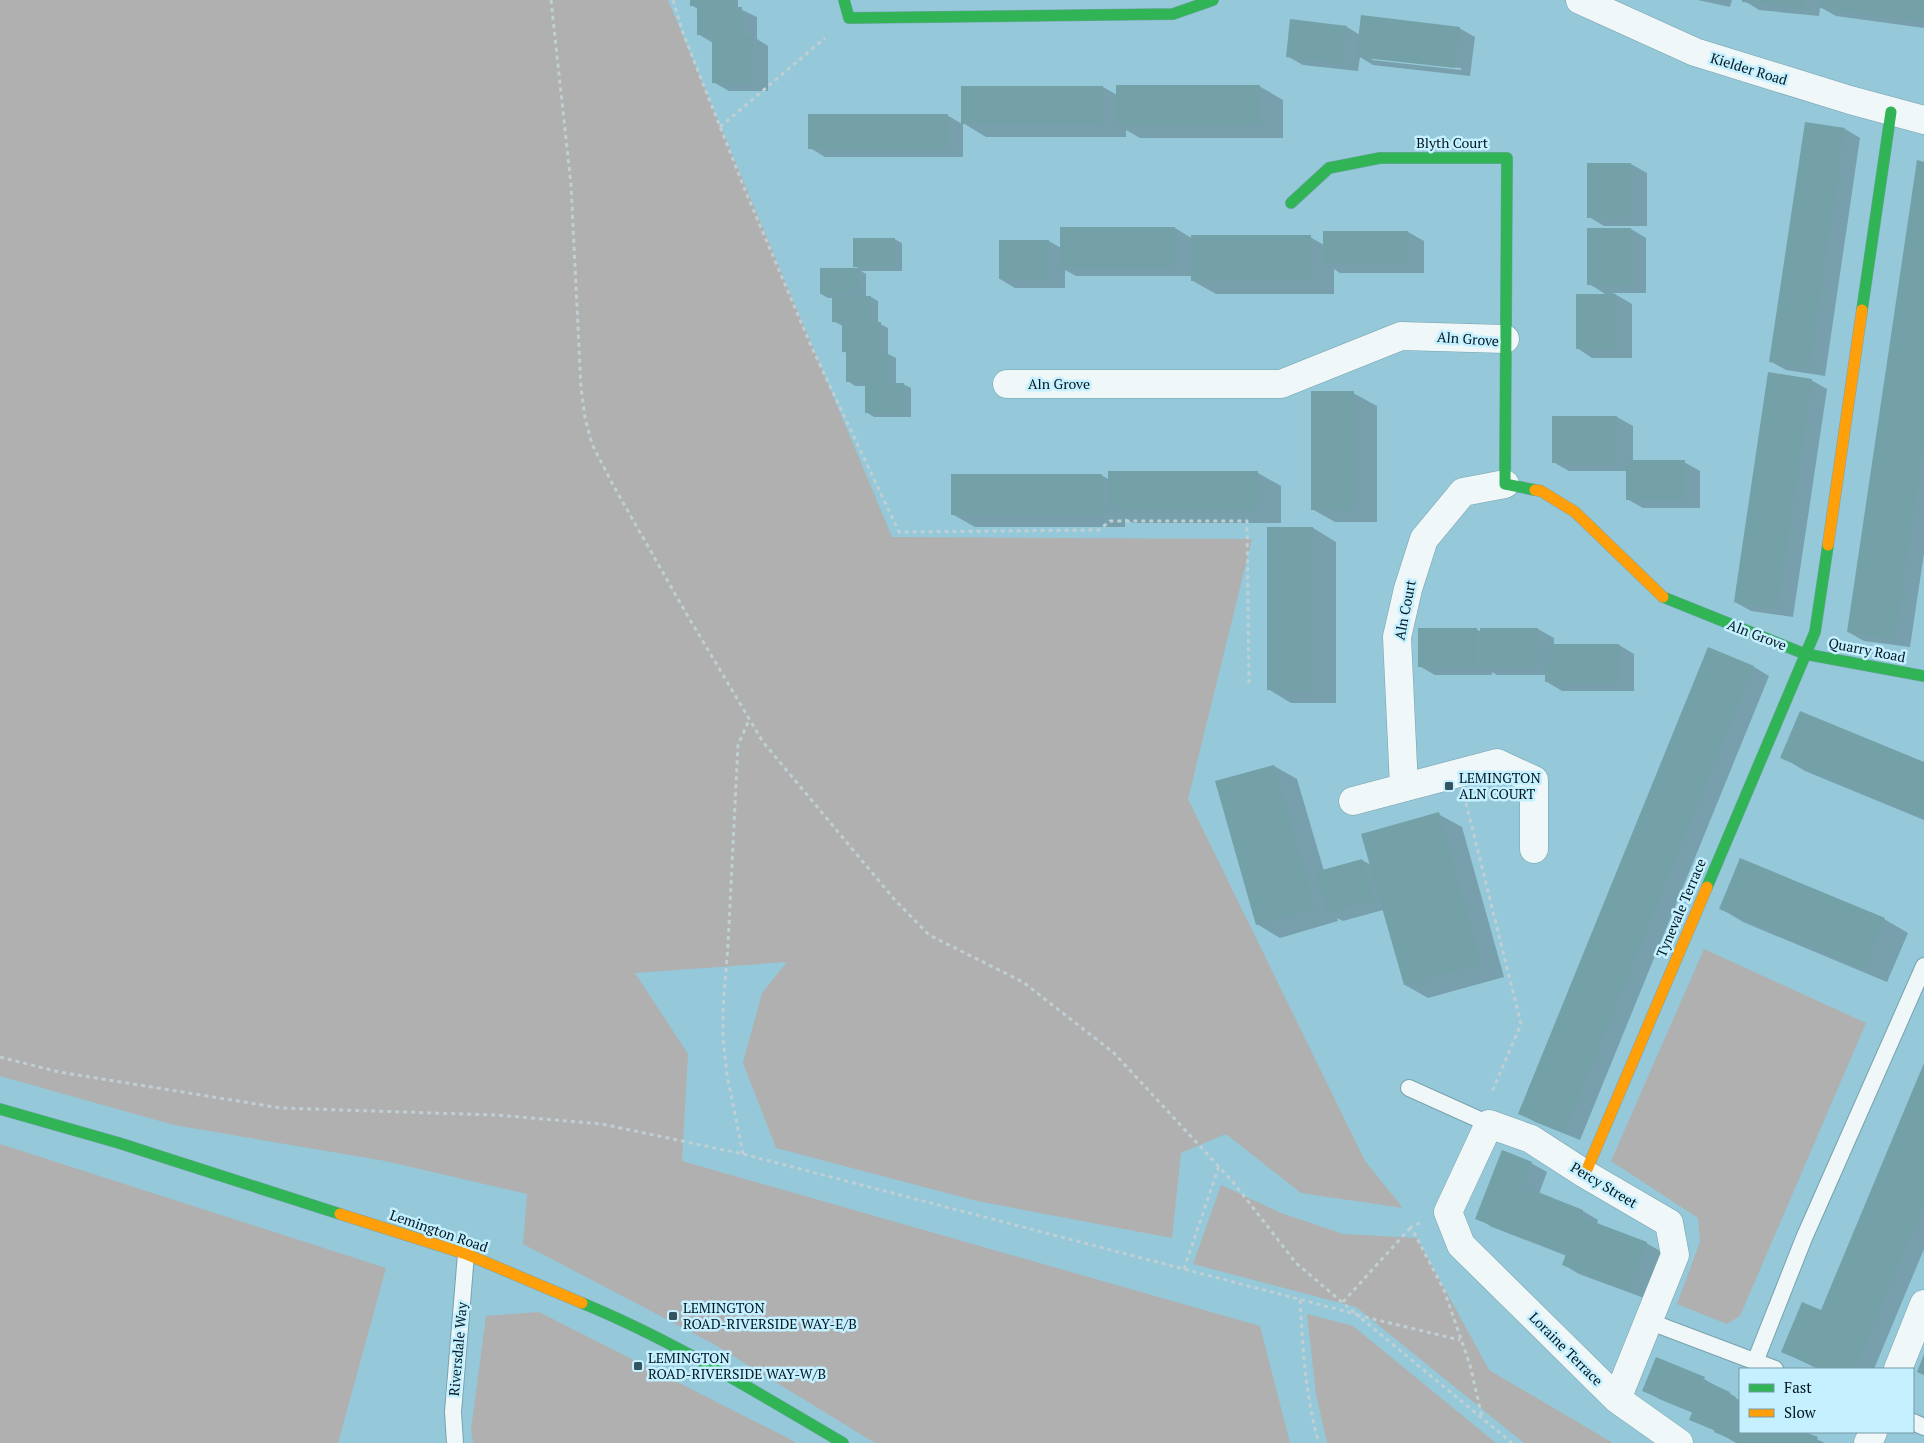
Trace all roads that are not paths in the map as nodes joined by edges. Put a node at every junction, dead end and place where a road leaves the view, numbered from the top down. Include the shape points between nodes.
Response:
1 (844, 0) edge
2 (1213, 0) edge
3 (1580, 0) edge
4 (1891, 112) junction
5 (1924, 120) edge
6 (1291, 203) dead end
7 (1505, 339) junction
8 (1007, 384) dead end
9 (1505, 484) junction
10 (1805, 654) junction
11 (1924, 676) edge
12 (1404, 787) junction
13 (1353, 801) dead end
14 (1534, 849) dead end
15 (1924, 966) edge
16 (1409, 1088) dead end
17 (0, 1109) edge
18 (1485, 1122) junction
19 (1585, 1174) junction
20 (466, 1254) junction
21 (1924, 1305) edge
22 (1648, 1321) junction
23 (1755, 1362) junction
24 (1772, 1368) edge
25 (1898, 1368) edge
26 (1617, 1399) junction
27 (455, 1443) edge
28 (843, 1443) edge
29 (1679, 1443) edge

1 - 2 street via 848,18 1173,14
3 - 4 street, Kielder Road via 1695,52
4 - 5 street, Kielder Road
4 - 10 street, Tynevale Terrace via 1815,632
6 - 7 street, Blyth Court via 1329,168 1380,158 1507,158
7 - 8 street, Aln Grove via 1401,336 1281,384
7 - 9 street, Aln Grove
9 - 10 street, Aln Grove via 1542,491 1575,512 1665,599
9 - 12 street, Aln Court via 1463,492 1421,547 1398,637
10 - 11 street, Quarry Road
10 - 19 street, Tynevale Terrace
12 - 13 street
12 - 14 street via 1497,763 1534,780
15 - 23 lane via 1804,1238
16 - 18 lane
17 - 20 street, Lemington Road via 119,1143
18 - 19 street, Percy Street via 1531,1139
18 - 26 street, Loraine Terrace via 1448,1212 1461,1245
19 - 22 street, Percy Street via 1670,1223 1675,1255
20 - 27 lane, Riversdale Way via 453,1412
20 - 28 street, Lemington Road via 605,1312 714,1367
21 - 25 street
22 - 23 lane
22 - 26 street, Percy Street
23 - 24 lane
26 - 29 street, Loraine Terrace

